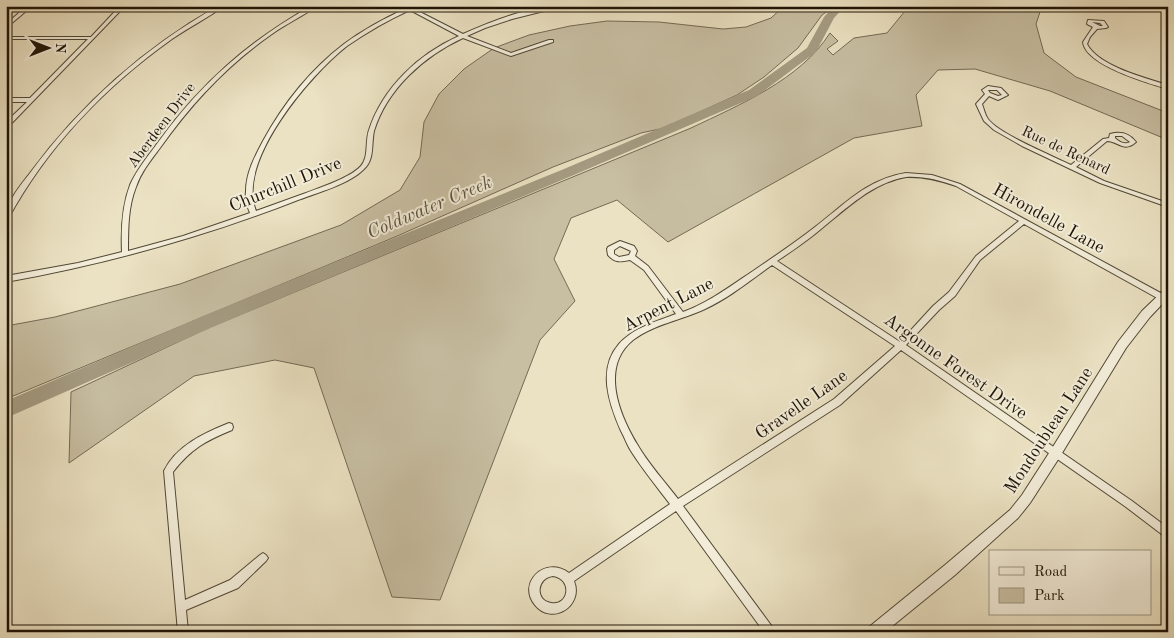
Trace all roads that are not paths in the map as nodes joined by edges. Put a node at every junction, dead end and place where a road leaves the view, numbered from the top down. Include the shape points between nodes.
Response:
1 (30, 6) edge
2 (123, 6) edge
3 (222, 6) edge
4 (315, 6) edge
5 (562, 6) edge
6 (693, 6) edge
7 (734, 6) edge
8 (411, 7) edge
9 (6, 27) edge
10 (1096, 27) dead end
11 (463, 36) junction
12 (6, 38) edge
13 (91, 38) junction
14 (551, 41) dead end
15 (1168, 87) edge
16 (988, 94) dead end
17 (6, 100) edge
18 (31, 100) junction
19 (6, 126) edge
20 (1112, 138) dead end
21 (1073, 167) junction
22 (912, 174) joint
23 (1168, 205) edge
24 (254, 215) junction
25 (6, 217) edge
26 (1022, 222) junction
27 (125, 254) junction
28 (631, 257) dead end
29 (773, 262) junction
30 (6, 279) edge
31 (1166, 297) edge
32 (682, 316) junction
33 (901, 346) junction
34 (229, 427) dead end
35 (1055, 454) junction
36 (677, 505) junction
37 (1168, 534) edge
38 (263, 558) dead end
39 (568, 579) dead end
40 (181, 607) junction
41 (183, 632) edge
42 (771, 632) edge
43 (874, 632) edge

1 - 9 street
2 - 13 street
3 - 25 street via 153,51 97,99 34,171
4 - 27 street, Aberdeen Drive via 248,48 187,106 133,185 126,218
5 - 11 street, Churchill Drive via 511,18
6 - 7 street via 712,9
8 - 11 street
8 - 24 street via 340,50 294,94 254,164 248,185
10 - 15 street via 1086,39 1088,51 1107,65
11 - 14 street via 512,54
11 - 24 street, Churchill Drive via 417,66 394,89 370,134 369,158 358,171
12 - 13 street
13 - 18 street
16 - 21 street, Rue de Renard via 979,104 986,120 996,129
17 - 18 street
18 - 19 street
20 - 21 street via 1105,140
21 - 23 street, Rue de Renard via 1102,182
22 - 26 street, Hirondelle Lane via 948,180
22 - 29 street, Arpent Lane via 877,184
24 - 27 street, Churchill Drive
26 - 31 street, Hirondelle Lane
26 - 33 street, Gravelle Lane via 978,258 952,294
27 - 30 street, Churchill Drive
28 - 32 street via 646,268
29 - 32 street, Arpent Lane via 713,302
29 - 33 street, Argonne Forest Drive
31 - 35 street, Mondoubleau Lane via 1146,314 1122,345
32 - 36 street, Arpent Lane via 632,337 614,358 611,375 614,405 634,448
33 - 35 street, Argonne Forest Drive
33 - 36 street, Gravelle Lane via 837,402
34 - 40 street via 194,442 168,471
35 - 37 street, Argonne Forest Drive
35 - 43 street, Mondoubleau Lane via 1014,514
36 - 39 street, Gravelle Lane
36 - 42 street, Arpent Lane
38 - 40 street via 234,584
40 - 41 street

